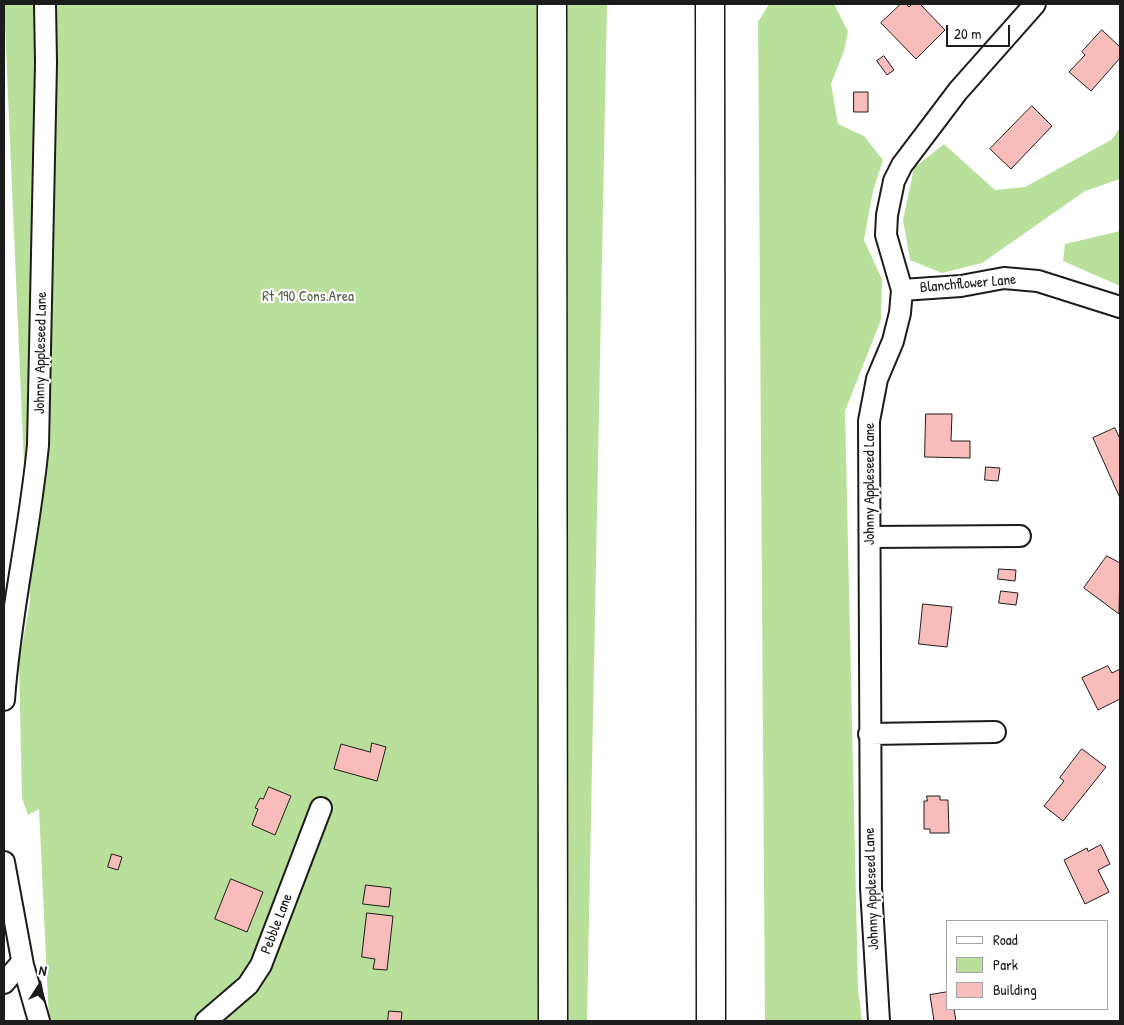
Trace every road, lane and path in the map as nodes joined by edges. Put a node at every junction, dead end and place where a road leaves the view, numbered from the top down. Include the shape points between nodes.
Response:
1 (45, 4) edge
2 (552, 4) edge
3 (710, 4) edge
4 (1034, 4) edge
5 (902, 290) junction
6 (1120, 307) edge
7 (1020, 536) dead end
8 (870, 537) junction
9 (12, 568) edge
10 (4, 700) edge
11 (995, 732) dead end
12 (869, 734) junction
13 (321, 808) dead end
14 (4, 862) edge
15 (22, 962) junction
16 (4, 983) edge
17 (39, 1021) edge
18 (206, 1021) edge
19 (553, 1021) edge
20 (711, 1021) edge
21 (879, 1021) edge

1 - 9 street, Johnny Appleseed Lane via 46,102 38,445 34,492
2 - 19 highway
3 - 20 highway
4 - 5 street, Johnny Appleseed Lane via 958,91 898,170 886,230
5 - 6 street, Blanchflower Lane via 961,286 1004,278 1038,281
5 - 8 street, Johnny Appleseed Lane via 893,341 877,379 869,421
7 - 8 street
8 - 12 street, Johnny Appleseed Lane
9 - 10 street, Johnny Appleseed Lane
11 - 12 street
12 - 21 street, Johnny Appleseed Lane via 871,888
13 - 18 street, Pebble Lane via 261,965 248,985
14 - 15 street
15 - 16 street
15 - 17 street

